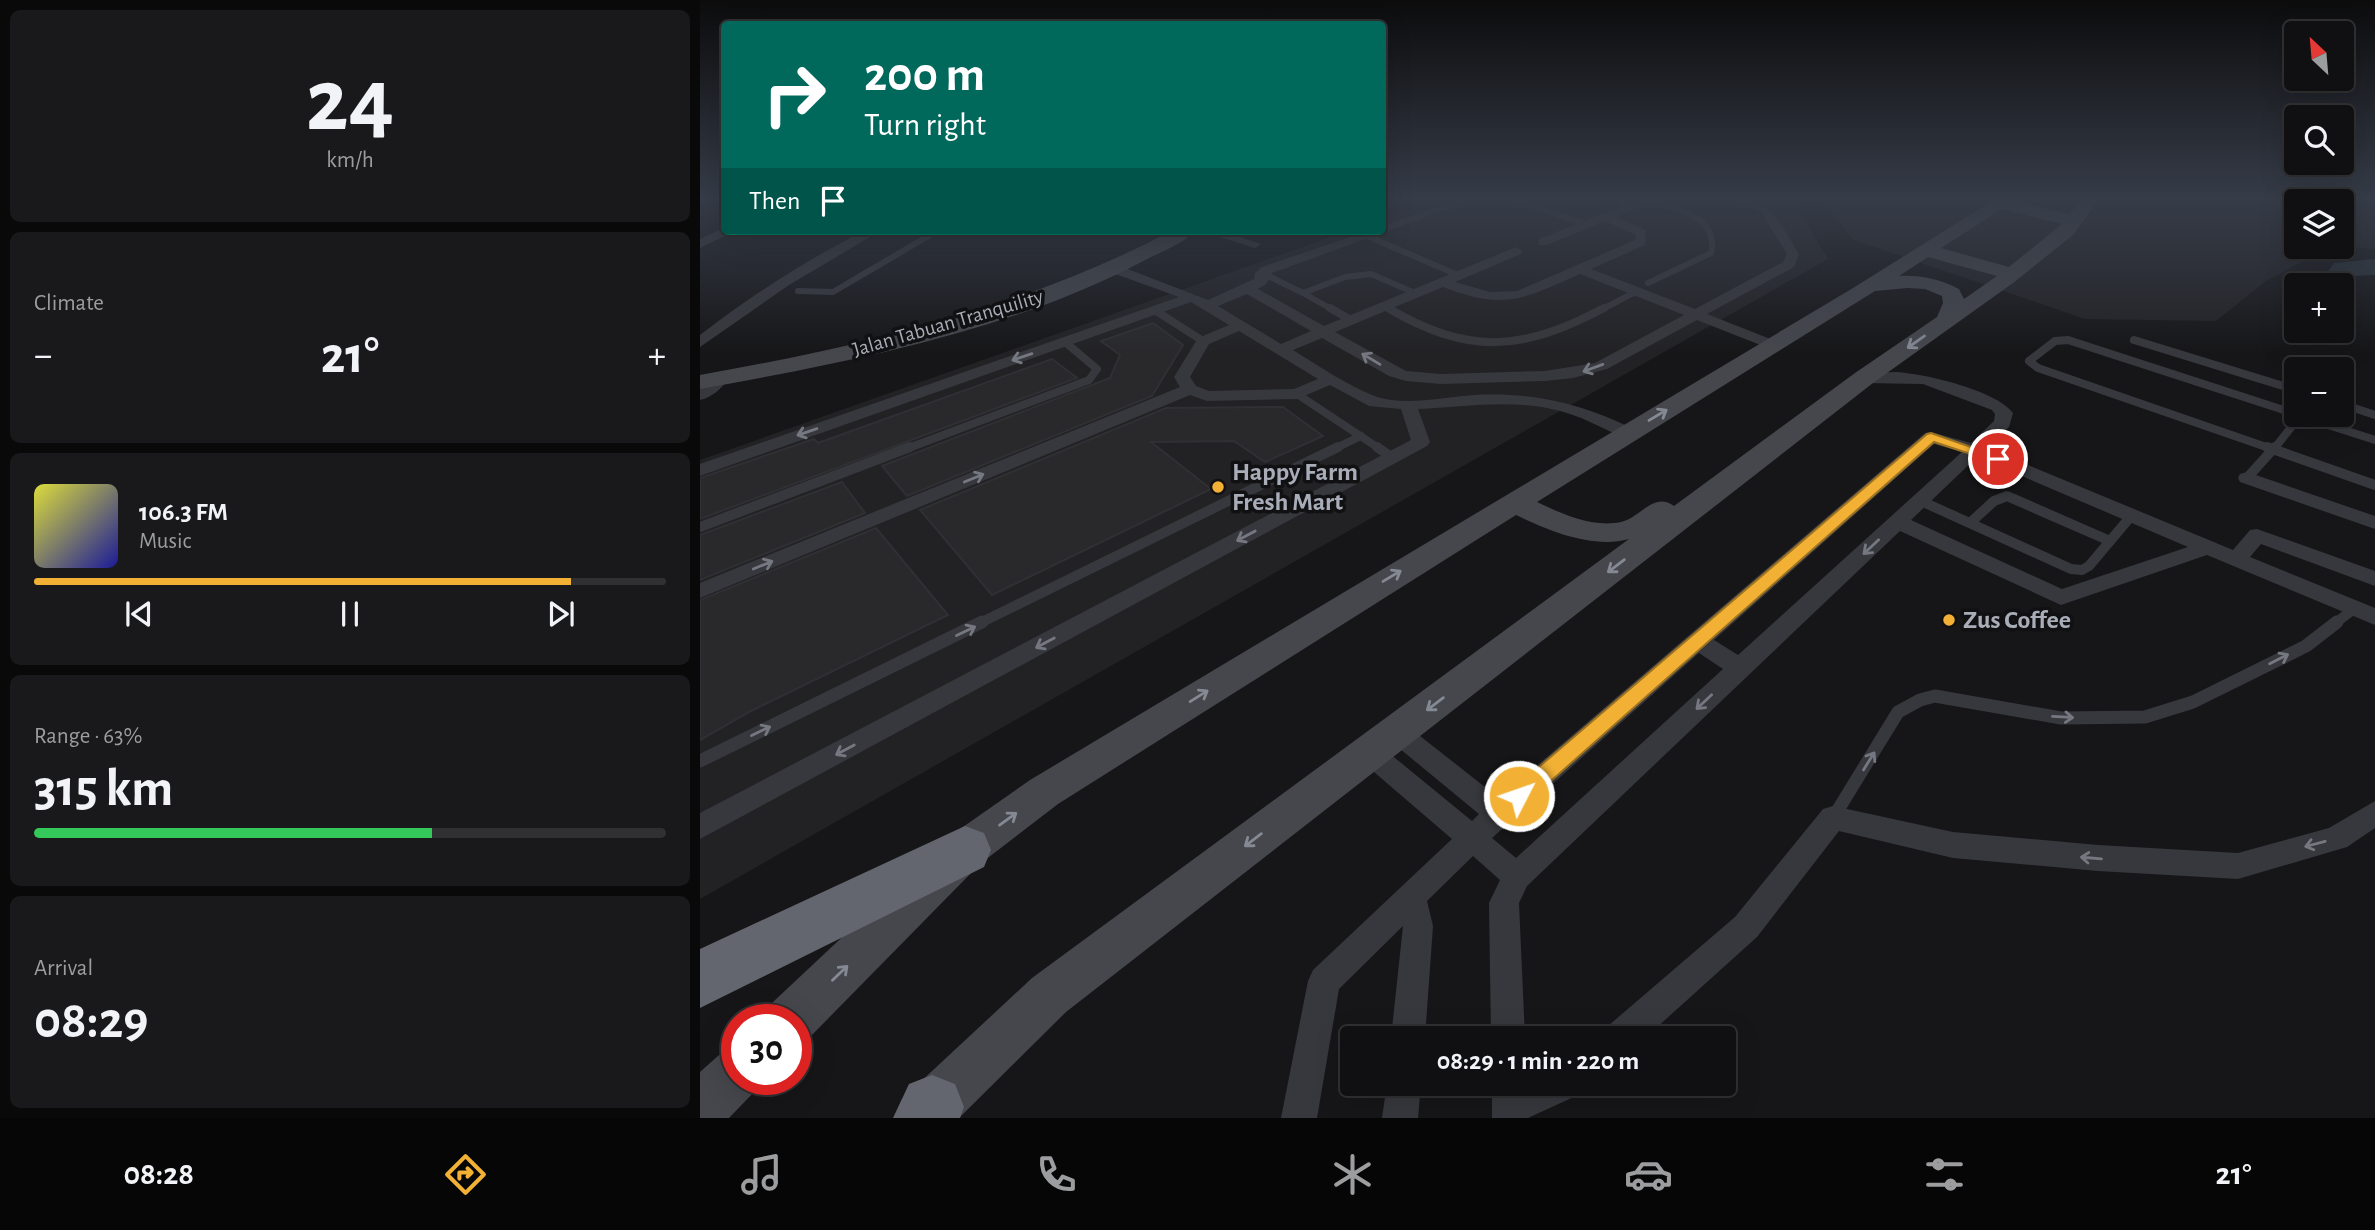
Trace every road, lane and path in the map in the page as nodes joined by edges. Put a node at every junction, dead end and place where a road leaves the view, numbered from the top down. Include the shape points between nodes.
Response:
1 (835, 250) edge
2 (904, 250) edge
3 (1150, 250) edge
4 (1325, 250) edge
5 (1411, 250) edge
6 (1522, 250) edge
7 (1539, 250) edge
8 (1623, 250) edge
9 (1712, 250) edge
10 (1791, 250) edge
11 (1925, 250) edge
12 (1956, 250) edge
13 (2042, 250) edge
14 (1527, 253) junction
15 (1587, 266) junction
16 (2018, 268) junction
17 (1115, 269) junction
18 (1262, 273) junction
19 (1458, 275) junction
20 (1443, 282) junction
21 (1643, 287) junction
22 (1248, 289) junction
23 (798, 291) dead end
24 (1860, 292) junction
25 (1303, 293) junction
26 (1415, 293) junction
27 (1192, 298) junction
28 (1207, 306) junction
29 (1384, 306) junction
30 (1156, 311) junction
31 (1703, 311) junction
32 (1351, 320) junction
33 (1947, 320) junction
34 (1242, 325) junction
35 (1324, 331) junction
36 (2134, 340) dead end
37 (1203, 341) junction
38 (1779, 341) junction
39 (700, 342) edge
40 (1065, 342) junction
41 (1282, 349) junction
42 (1864, 378) junction
43 (1330, 379) junction
44 (710, 380) edge
45 (2284, 386) edge
46 (1190, 389) junction
47 (1297, 394) junction
48 (700, 395) edge
49 (1408, 405) junction
50 (2354, 408) edge
51 (2284, 410) edge
52 (2375, 415) edge
53 (1811, 418) junction
54 (2290, 427) edge
55 (2335, 427) edge
56 (1628, 433) junction
57 (1362, 436) junction
58 (2375, 440) edge
59 (2274, 449) junction
60 (1976, 450) junction
61 (1393, 458) junction
62 (1583, 460) junction
63 (700, 470) edge
64 (2247, 478) joint
65 (2375, 485) edge
66 (1921, 500) junction
67 (1515, 501) junction
68 (2132, 515) junction
69 (1898, 522) junction
70 (1970, 523) junction
71 (2375, 523) edge
72 (700, 527) edge
73 (1603, 530) junction
74 (2110, 541) junction
75 (2209, 547) junction
76 (2237, 559) junction
77 (2375, 579) edge
78 (700, 591) edge
79 (2365, 613) edge
80 (1697, 641) junction
81 (1740, 668) junction
82 (1383, 742) junction
83 (700, 761) edge
84 (2375, 813) edge
85 (1499, 814) junction
86 (1833, 818) junction
87 (700, 827) edge
88 (1471, 839) junction
89 (965, 850) junction
90 (1517, 876) junction
91 (1411, 897) junction
92 (700, 979) edge
93 (807, 1004) edge
94 (1409, 1026) edge
95 (1508, 1026) edge
96 (1634, 1026) edge
97 (721, 1089) edge
98 (1403, 1096) edge
99 (1530, 1096) edge
100 (1510, 1103) edge
101 (700, 1109) edge
102 (926, 1114) edge
103 (1299, 1118) edge
104 (1401, 1118) edge

1 - 39 street via 757,298
2 - 23 lane via 833,292
3 - 17 street, Jalan Tabuan Tranquility
4 - 18 street
5 - 19 lane
6 - 14 street
7 - 14 street
8 - 15 street
9 - 21 lane
10 - 31 street via 1789,264
11 - 24 street
12 - 16 street
13 - 16 street
14 - 19 street
15 - 20 street via 1506,298 1489,298
15 - 21 street
16 - 33 street
17 - 27 street
17 - 44 street, Jalan Tabuan Tranquility via 950,326
18 - 22 street via 1261,281
18 - 25 lane
19 - 20 street
20 - 26 street
21 - 29 lane via 1548,335 1525,340 1450,337
21 - 31 street
22 - 28 street
22 - 35 street
24 - 33 street via 1909,280 1932,284 1952,293 1954,303
24 - 38 street
25 - 26 lane via 1364,274
25 - 32 lane
26 - 29 street
27 - 28 street
27 - 30 street
28 - 34 street
29 - 32 street
30 - 37 lane
30 - 40 street
31 -> 35 street via 1601,366 1571,375 1405,376
31 - 38 street
32 - 35 street
33 -> 42 street
34 - 37 street
34 - 41 street
35 - 41 street
36 - 45 lane
37 - 46 street via 1182,377
56 -> 38 street
40 -> 63 street
40 - 72 lane via 1097,369 1088,380
41 - 43 street
42 - 53 street
42 - 60 street via 1925,379 1997,406 2004,413 2003,423
43 - 47 street
43 - 49 street via 1375,402
44 - 48 street via 711,389
46 - 47 street via 1207,396
78 -> 46 street
47 - 57 lane
49 - 56 street via 1541,402 1582,412
49 - 61 street via 1421,442
50 - 52 lane
51 - 59 lane via 2068,340 2055,341 2029,361 2038,368
53 - 73 street via 1776,430 1636,528
53 -> 82 street
54 - 59 lane
55 - 58 lane
56 - 62 street
57 - 61 lane
83 -> 57 lane
59 - 64 lane
59 - 65 lane
60 - 66 street
60 - 68 street
60 - 80 street via 1931,437
61 -> 87 street
62 - 67 street
62 - 73 street via 1565,484 1565,504 1576,516
64 - 71 street
66 - 69 street
66 - 70 lane
67 - 73 street via 1551,521
89 -> 67 street via 1044,792
68 - 74 lane
68 - 75 street
69 - 75 street via 2061,597
69 -> 81 street
70 - 74 lane via 1994,501 2007,496
70 - 74 lane via 2071,569 2090,566
75 - 76 street
76 - 77 street via 2257,535
76 - 79 street
86 -> 79 lane via 1898,712 1920,700 1935,696 2061,718 2145,717 2193,702
80 - 81 street
80 - 85 street
81 -> 90 street
82 - 85 street
82 - 88 street
82 -> 102 street via 1049,995
84 -> 86 street via 2337,838 2238,866 1953,845
85 - 88 street
86 - 96 street via 1746,927
88 - 90 street
88 - 91 street
89 - 92 highway
93 -> 89 street
90 - 95 street via 1504,903
91 - 94 street via 1418,926
91 - 103 street via 1324,981
97 - 101 street
98 - 104 street
99 - 100 street

